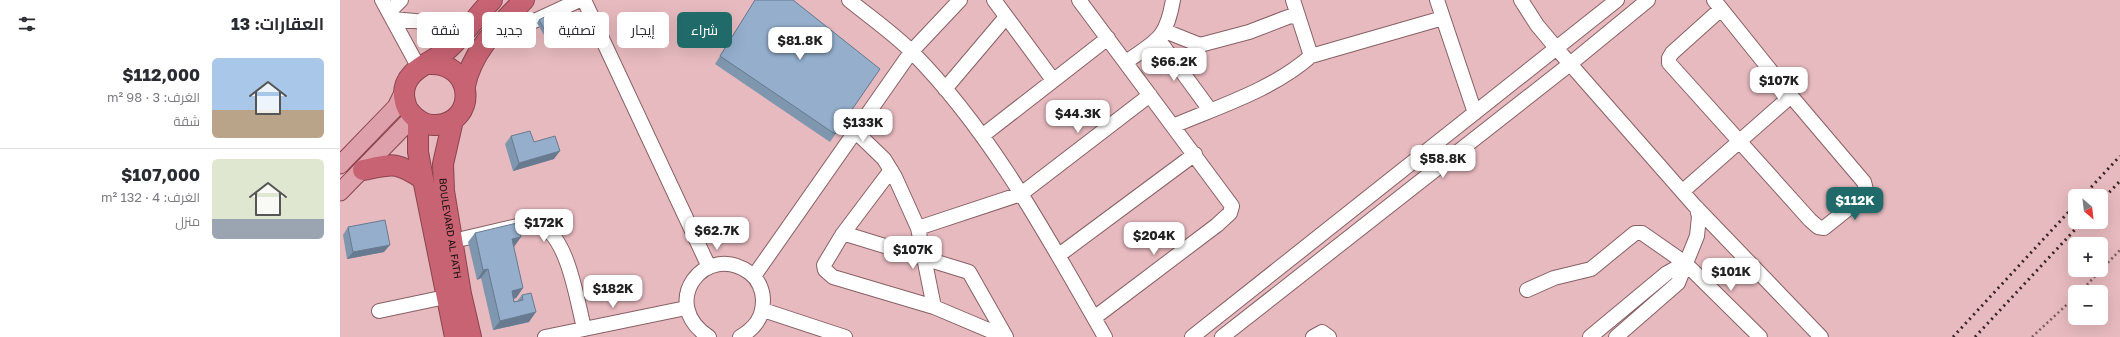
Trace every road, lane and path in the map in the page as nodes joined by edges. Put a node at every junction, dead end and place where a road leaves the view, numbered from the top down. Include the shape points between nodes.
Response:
1 (401, 0) edge
2 (492, 0) edge
3 (524, 0) edge
4 (580, 0) edge
5 (584, 0) edge
6 (960, 0) edge
7 (994, 0) edge
8 (1079, 0) edge
9 (1173, 0) edge
10 (1294, 0) edge
11 (1437, 0) edge
12 (1521, 0) edge
13 (1617, 0) edge
14 (1648, 0) edge
15 (859, 3) edge
16 (1718, 4) edge
17 (388, 10) edge
18 (513, 12) edge
19 (1298, 15) junction
20 (417, 16) edge
21 (1006, 16) junction
22 (1443, 18) junction
23 (474, 20) edge
24 (536, 20) edge
25 (1161, 35) junction
26 (1108, 38) junction
27 (482, 47) edge
28 (449, 48) edge
29 (1557, 49) junction
30 (911, 52) junction
31 (1311, 56) junction
32 (1126, 62) junction
33 (1570, 64) junction
34 (424, 66) junction
35 (1053, 80) junction
36 (465, 86) junction
37 (945, 89) junction
38 (404, 91) junction
39 (1150, 95) junction
40 (1792, 96) junction
41 (1210, 110) junction
42 (1475, 114) junction
43 (416, 118) junction
44 (453, 120) junction
45 (1173, 126) junction
46 (855, 131) junction
47 (982, 136) junction
48 (1739, 142) junction
49 (1194, 154) junction
50 (340, 164) edge
51 (363, 170) junction
52 (891, 170) junction
53 (423, 179) junction
54 (1682, 191) junction
55 (340, 192) edge
56 (1021, 194) junction
57 (1696, 208) junction
58 (918, 228) junction
59 (842, 235) junction
60 (452, 241) junction
61 (2120, 250) edge
62 (1059, 256) junction
63 (924, 260) junction
64 (1685, 263) junction
65 (2108, 263) edge
66 (709, 267) junction
67 (754, 276) junction
68 (2094, 277) edge
69 (2087, 285) edge
70 (1527, 290) dead end
71 (454, 295) junction
72 (2068, 304) edge
73 (934, 307) junction
74 (686, 308) junction
75 (763, 310) junction
76 (379, 311) dead end
77 (1094, 318) junction
78 (584, 328) junction
79 (747, 335) edge
80 (455, 337) edge
81 (471, 337) edge
82 (545, 337) edge
83 (709, 337) edge
84 (845, 337) edge
85 (1006, 337) edge
86 (1105, 337) edge
87 (1192, 337) edge
88 (1222, 337) edge
89 (1313, 337) edge
90 (1329, 337) edge
91 (1590, 337) edge
92 (1616, 337) edge
93 (1760, 337) edge
94 (1821, 337) edge
95 (2032, 337) edge

1 - 17 street
2 - 23 highway
3 - 18 highway
4 - 24 street
5 - 66 street
6 - 30 street
7 - 21 street
8 - 26 street
9 - 25 street
10 - 19 street
11 - 22 street
12 - 29 street
13 - 29 street
14 - 33 street
15 - 30 street
16 - 40 street
16 - 48 street via 1672,53 1669,63
17 - 20 street
17 - 34 street
19 - 25 street via 1200,45
19 - 31 street
21 - 35 street
21 - 37 street
22 - 31 street
22 - 42 street
25 - 32 street
25 - 41 street
26 - 32 street
26 - 35 street
27 - 36 highway via 469,67
28 - 34 highway
29 - 33 street
29 - 42 street
30 - 37 street
30 - 46 street
31 - 41 street via 1271,84
32 - 39 street
33 - 54 street
33 - 88 street
34 - 36 highway via 447,65 461,77
34 - 38 highway via 407,82
35 - 47 street
36 - 44 highway via 464,105
37 - 47 street
38 - 43 highway via 408,109
38 - 50 main road via 396,107
39 - 45 street
39 - 56 street
40 - 48 street
40 - 48 street via 1864,182 1864,196 1829,226 1818,227
41 - 45 street
42 - 87 street
43 - 44 highway via 436,126
43 - 51 main road
43 - 53 highway, BOULEVARD AL FATH
44 - 60 highway, BOULEVARD AL FATH via 443,164 444,191
45 - 49 street
46 - 52 street via 884,159
46 - 67 street
47 - 56 street
48 - 54 street
49 - 62 street
49 - 77 street via 1232,206 1230,213
51 - 53 highway via 389,165 404,167
51 - 55 main road
52 - 58 street
52 - 59 street
53 - 71 highway, BOULEVARD AL FATH
54 - 57 street
56 - 58 street
56 - 62 street
57 - 64 street via 1699,217 1697,236
57 - 94 street
58 - 63 street
59 - 63 street via 849,235
59 - 73 street via 824,265 830,275
60 - 71 highway, BOULEVARD AL FATH
60 - 78 street via 535,222 545,225 555,236 566,259
61 - 65 path
62 - 77 street
63 - 73 street
63 - 85 street via 970,272
64 - 70 street via 1642,233 1635,233 1591,269 1554,278
64 - 91 street via 1667,273
64 - 92 street via 1678,283
64 - 93 street
66 - 67 street via 734,264
66 - 74 street via 698,274 691,283 686,296
67 - 75 street via 763,296
68 - 69 path
71 - 76 street
71 - 80 highway, BOULEVARD AL FATH
71 - 81 highway, BOULEVARD AL FATH
72 - 95 path
73 - 85 street
74 - 78 street
74 - 83 street via 694,325
75 - 79 street via 758,322
75 - 84 street
77 - 86 street
78 - 82 street
89 - 90 street via 1322,332

